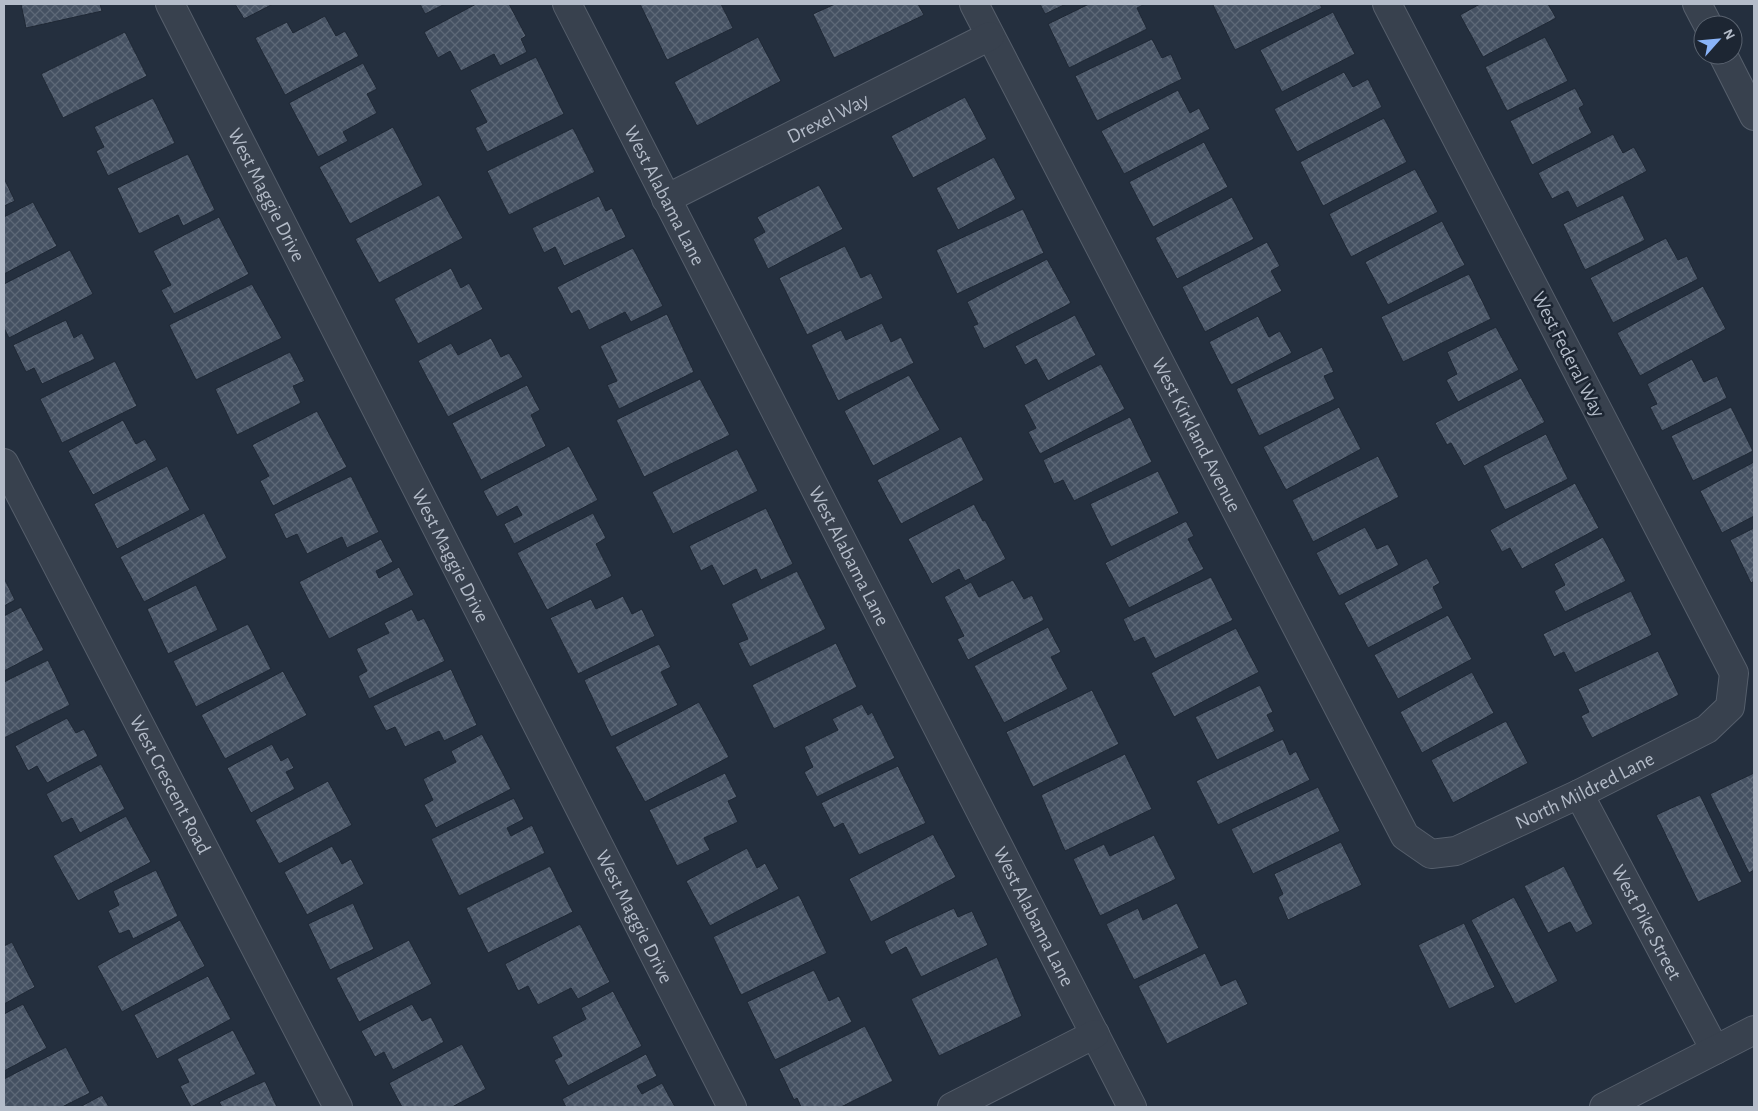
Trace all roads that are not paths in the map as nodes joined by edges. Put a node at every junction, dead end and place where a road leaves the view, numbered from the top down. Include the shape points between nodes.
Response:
1 (170, 4) edge
2 (567, 4) edge
3 (974, 4) edge
4 (1387, 4) edge
5 (990, 36) junction
6 (1728, 65) edge
7 (1754, 116) edge
8 (666, 199) junction
9 (4, 463) edge
10 (1730, 707) joint
11 (1579, 794) junction
12 (1431, 854) joint
13 (1754, 1030) edge
14 (1095, 1034) junction
15 (1715, 1050) junction
16 (338, 1107) edge
17 (732, 1107) edge
18 (952, 1107) edge
19 (1132, 1107) edge
20 (1604, 1107) edge

1 - 17 street, West Maggie Drive
2 - 8 street, West Alabama Lane
3 - 5 street, West Kirkland Avenue
4 - 10 street, West Federal Way via 1734,673
5 - 8 street, Drexel Way
5 - 12 street, West Kirkland Avenue via 1405,836
6 - 7 street
8 - 14 street, West Alabama Lane
9 - 16 street, West Crescent Road
10 - 11 street, North Mildred Lane via 1707,729
11 - 12 street, North Mildred Lane via 1456,851
11 - 15 street, West Pike Street
13 - 15 street
14 - 18 street
14 - 19 street, West Alabama Lane
15 - 20 street

